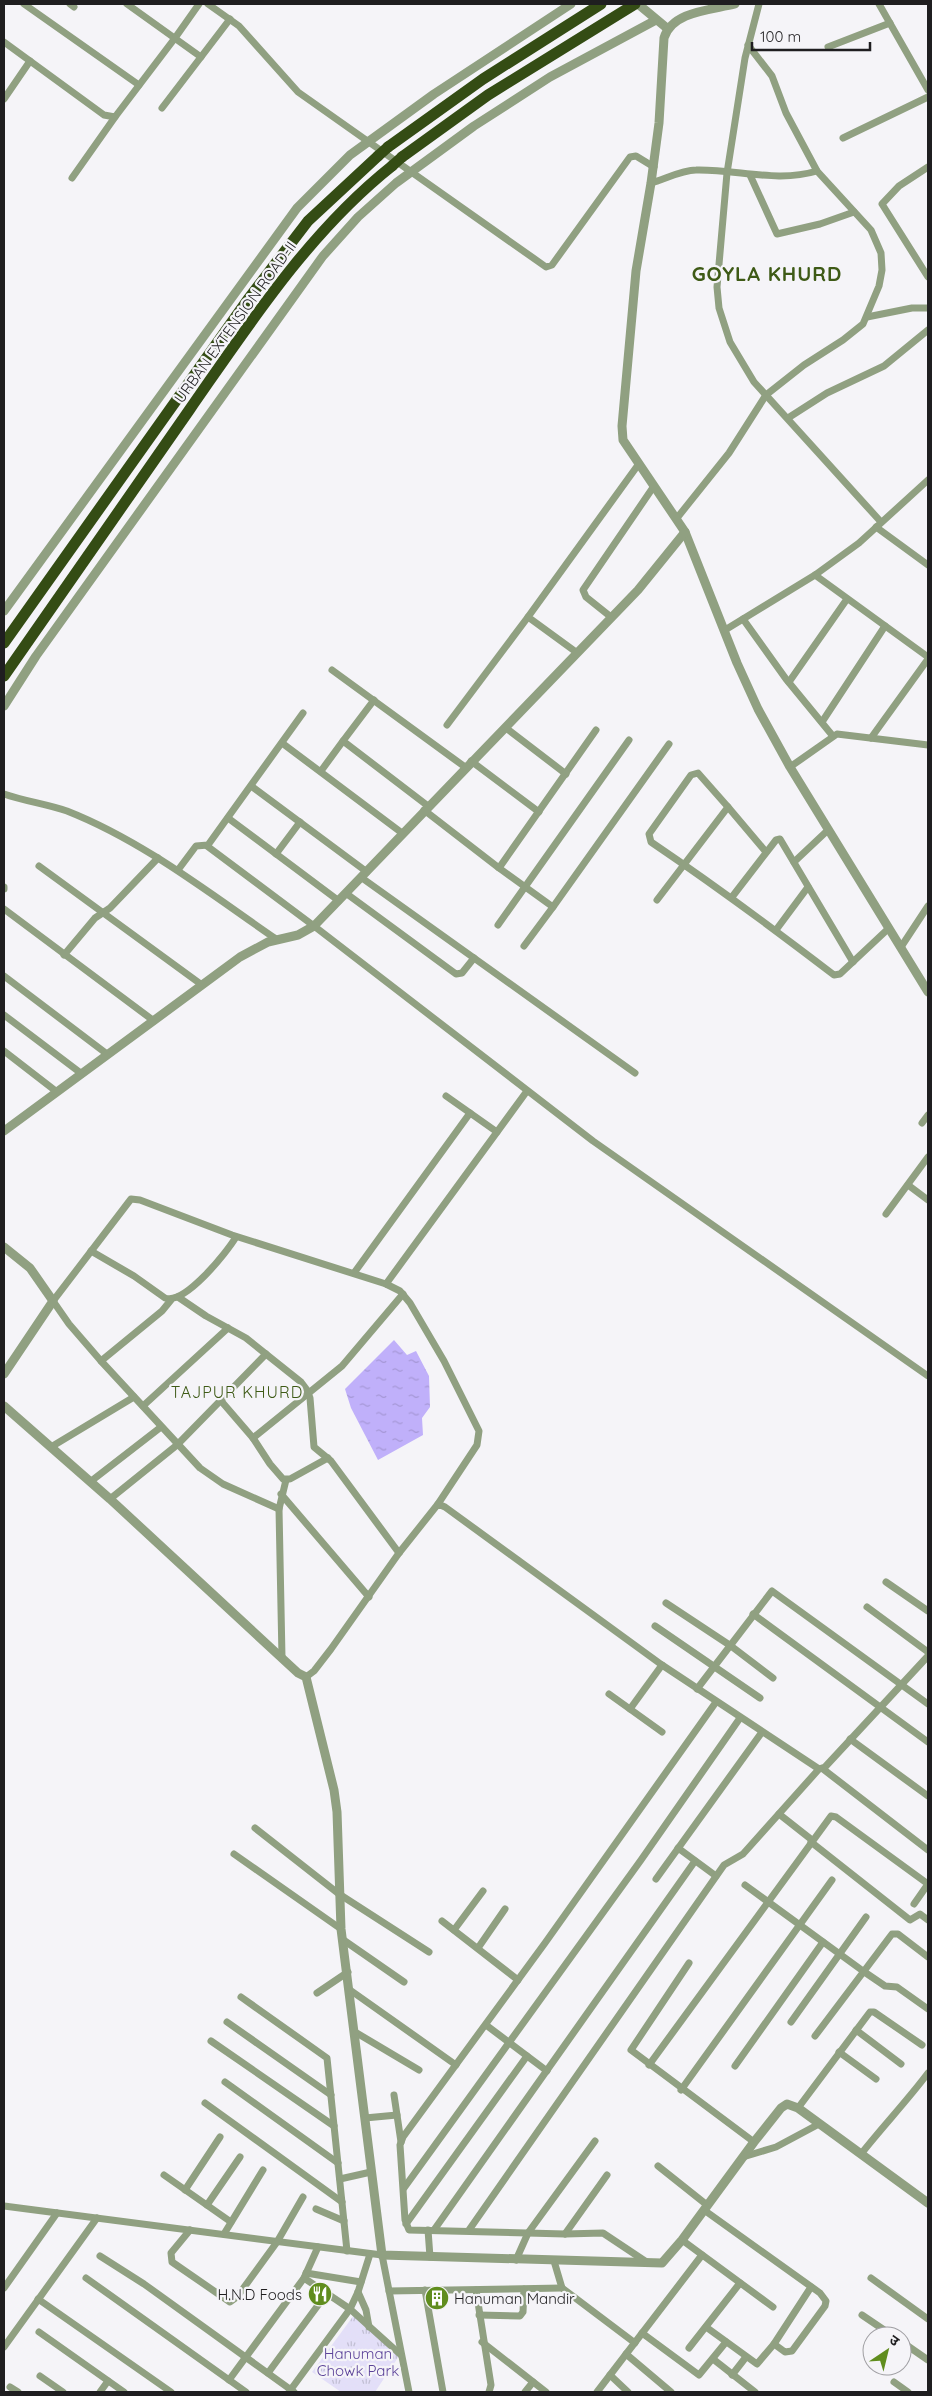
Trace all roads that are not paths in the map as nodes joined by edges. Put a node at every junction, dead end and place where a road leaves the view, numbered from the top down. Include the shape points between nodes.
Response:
1 (24, 4) edge
2 (127, 4) edge
3 (199, 4) edge
4 (208, 4) edge
5 (571, 4) edge
6 (601, 4) edge
7 (636, 4) edge
8 (735, 4) edge
9 (759, 4) edge
10 (880, 4) edge
11 (230, 19) junction
12 (656, 20) junction
13 (890, 22) junction
14 (668, 29) junction
15 (175, 38) junction
16 (4, 42) edge
17 (748, 45) junction
18 (828, 48) dead end
19 (201, 57) junction
20 (30, 60) junction
21 (139, 85) junction
22 (928, 90) edge
23 (928, 96) edge
24 (4, 99) edge
25 (162, 108) dead end
26 (114, 117) junction
27 (843, 138) dead end
28 (369, 141) junction
29 (654, 167) junction
30 (928, 167) edge
31 (817, 171) junction
32 (411, 172) junction
33 (727, 173) junction
34 (750, 175) junction
35 (72, 178) dead end
36 (651, 183) junction
37 (854, 212) junction
38 (927, 273) edge
39 (928, 308) edge
40 (867, 317) junction
41 (928, 330) edge
42 (766, 395) junction
43 (788, 418) junction
44 (638, 465) junction
45 (928, 480) edge
46 (654, 486) junction
47 (677, 518) junction
48 (878, 525) junction
49 (684, 532) junction
50 (928, 565) edge
51 (816, 575) junction
52 (847, 599) junction
53 (4, 611) edge
54 (611, 617) junction
55 (528, 618) junction
56 (743, 619) junction
57 (885, 626) junction
58 (725, 630) junction
59 (4, 643) edge
60 (576, 652) junction
61 (928, 658) edge
62 (332, 670) dead end
63 (4, 676) edge
64 (789, 682) junction
65 (374, 700) junction
66 (4, 706) edge
67 (303, 713) dead end
68 (822, 722) junction
69 (447, 724) dead end
70 (506, 728) junction
71 (596, 730) dead end
72 (832, 735) junction
73 (872, 738) junction
74 (629, 740) dead end
75 (343, 741) junction
76 (282, 743) junction
77 (669, 744) dead end
78 (928, 744) edge
79 (468, 764) junction
80 (790, 767) junction
81 (321, 772) junction
82 (566, 774) junction
83 (251, 786) junction
84 (4, 794) edge
85 (728, 807) junction
86 (426, 808) junction
87 (539, 812) junction
88 (228, 818) junction
89 (300, 822) junction
90 (828, 830) junction
91 (402, 833) junction
92 (207, 846) junction
93 (766, 852) junction
94 (276, 854) junction
95 (158, 858) junction
96 (794, 862) junction
97 (683, 864) junction
98 (39, 866) dead end
99 (499, 868) junction
100 (178, 870) junction
101 (365, 875) junction
102 (808, 886) junction
103 (525, 887) junction
104 (346, 894) junction
105 (732, 897) junction
106 (657, 900) dead end
107 (339, 901) junction
108 (928, 906) edge
109 (553, 907) junction
110 (4, 909) edge
111 (104, 913) junction
112 (498, 925) dead end
113 (314, 926) junction
114 (889, 928) junction
115 (776, 930) junction
116 (276, 938) junction
117 (524, 946) dead end
118 (900, 947) junction
119 (64, 955) junction
120 (474, 958) junction
121 (853, 962) junction
122 (4, 976) edge
123 (202, 985) junction
124 (928, 992) edge
125 (4, 1015) edge
126 (154, 1021) junction
127 (4, 1051) edge
128 (107, 1054) junction
129 (634, 1073) dead end
130 (82, 1074) junction
131 (527, 1091) junction
132 (57, 1092) junction
133 (446, 1096) dead end
134 (470, 1113) junction
135 (928, 1115) edge
136 (922, 1123) dead end
137 (4, 1132) edge
138 (497, 1132) junction
139 (928, 1158) edge
140 (908, 1185) junction
141 (928, 1200) edge
142 (886, 1214) dead end
143 (236, 1236) junction
144 (4, 1247) edge
145 (91, 1251) junction
146 (354, 1273) junction
147 (386, 1284) junction
148 (404, 1294) junction
149 (175, 1298) junction
150 (53, 1300) junction
151 (228, 1328) junction
152 (266, 1354) junction
153 (101, 1361) junction
154 (4, 1374) edge
155 (928, 1376) edge
156 (308, 1392) junction
157 (134, 1397) junction
158 (222, 1402) junction
159 (4, 1406) edge
160 (142, 1406) junction
161 (161, 1427) junction
162 (253, 1438) junction
163 (177, 1445) junction
164 (51, 1446) junction
165 (328, 1458) junction
166 (286, 1480) junction
167 (90, 1482) junction
168 (281, 1494) junction
169 (110, 1499) junction
170 (438, 1504) junction
171 (279, 1510) junction
172 (399, 1553) junction
173 (886, 1582) dead end
174 (369, 1597) junction
175 (666, 1603) dead end
176 (867, 1607) dead end
177 (928, 1611) edge
178 (753, 1614) junction
179 (655, 1626) dead end
180 (731, 1646) junction
181 (282, 1657) junction
182 (927, 1659) edge
183 (662, 1665) junction
184 (714, 1667) junction
185 (306, 1677) junction
186 (773, 1678) dead end
187 (900, 1684) junction
188 (697, 1689) junction
189 (609, 1694) dead end
190 (760, 1698) dead end
191 (716, 1702) junction
192 (928, 1704) edge
193 (880, 1707) junction
194 (630, 1709) junction
195 (740, 1718) junction
196 (662, 1732) dead end
197 (762, 1732) junction
198 (850, 1739) junction
199 (928, 1742) edge
200 (821, 1769) junction
201 (928, 1796) edge
202 (779, 1814) junction
203 (255, 1828) dead end
204 (811, 1841) junction
205 (678, 1848) junction
206 (928, 1850) edge
207 (234, 1854) dead end
208 (695, 1861) junction
209 (716, 1876) junction
210 (656, 1879) dead end
211 (832, 1880) dead end
212 (928, 1884) edge
213 (745, 1885) dead end
214 (483, 1891) dead end
215 (339, 1894) junction
216 (768, 1902) junction
217 (914, 1904) dead end
218 (505, 1909) dead end
219 (866, 1917) dead end
220 (928, 1920) edge
221 (442, 1921) dead end
222 (800, 1926) junction
223 (454, 1930) junction
224 (342, 1934) junction
225 (823, 1942) junction
226 (478, 1948) junction
227 (429, 1952) dead end
228 (840, 1955) junction
229 (928, 1957) edge
230 (689, 1963) dead end
231 (348, 1972) junction
232 (863, 1972) junction
233 (518, 1980) junction
234 (404, 1982) dead end
235 (350, 1990) junction
236 (317, 1993) dead end
237 (241, 1997) dead end
238 (928, 2009) edge
239 (227, 2022) dead end
240 (791, 2022) dead end
241 (486, 2025) junction
242 (856, 2030) junction
243 (355, 2032) junction
244 (815, 2036) dead end
245 (210, 2041) dead end
246 (509, 2042) junction
247 (922, 2045) dead end
248 (839, 2052) junction
249 (526, 2056) junction
250 (901, 2064) dead end
251 (456, 2065) junction
252 (649, 2065) junction
253 (735, 2066) dead end
254 (419, 2070) dead end
255 (547, 2071) junction
256 (928, 2073) edge
257 (876, 2079) dead end
258 (225, 2082) dead end
259 (682, 2090) junction
260 (331, 2095) junction
261 (394, 2095) dead end
262 (205, 2103) dead end
263 (798, 2108) junction
264 (397, 2115) junction
265 (365, 2118) junction
266 (819, 2124) junction
267 (334, 2126) junction
268 (220, 2137) dead end
269 (595, 2141) dead end
270 (401, 2142) junction
271 (754, 2142) junction
272 (861, 2154) junction
273 (742, 2157) junction
274 (240, 2158) dead end
275 (338, 2163) junction
276 (658, 2166) dead end
277 (264, 2170) dead end
278 (371, 2172) junction
279 (164, 2175) dead end
280 (607, 2175) dead end
281 (340, 2179) junction
282 (404, 2188) junction
283 (185, 2190) junction
284 (303, 2197) dead end
285 (342, 2202) junction
286 (928, 2203) edge
287 (207, 2205) junction
288 (4, 2206) edge
289 (705, 2207) junction
290 (316, 2209) dead end
291 (57, 2213) junction
292 (97, 2218) junction
293 (344, 2221) junction
294 (231, 2222) junction
295 (406, 2224) junction
296 (190, 2230) junction
297 (431, 2230) junction
298 (469, 2230) junction
299 (528, 2232) junction
300 (224, 2234) junction
301 (565, 2234) junction
302 (682, 2240) junction
303 (277, 2242) junction
304 (318, 2247) junction
305 (347, 2251) junction
306 (370, 2254) junction
307 (382, 2255) junction
308 (702, 2255) junction
309 (100, 2256) dead end
310 (430, 2257) junction
311 (516, 2260) junction
312 (554, 2261) junction
313 (648, 2264) junction
314 (305, 2275) junction
315 (86, 2278) dead end
316 (871, 2278) dead end
317 (361, 2282) junction
318 (740, 2283) junction
319 (812, 2287) junction
320 (4, 2288) edge
321 (562, 2288) junction
322 (524, 2289) junction
323 (425, 2290) junction
324 (476, 2290) junction
325 (389, 2291) junction
326 (358, 2292) junction
327 (327, 2293) junction
328 (38, 2299) junction
329 (773, 2307) dead end
330 (350, 2310) junction
331 (479, 2315) junction
332 (862, 2315) dead end
333 (928, 2318) edge
334 (878, 2326) edge
335 (369, 2327) junction
336 (706, 2327) junction
337 (40, 2332) dead end
338 (642, 2333) junction
339 (482, 2342) junction
340 (726, 2342) junction
341 (635, 2343) junction
342 (774, 2344) junction
343 (4, 2347) edge
344 (689, 2348) dead end
345 (912, 2349) edge
346 (626, 2354) junction
347 (401, 2355) junction
348 (245, 2357) junction
349 (746, 2357) junction
350 (713, 2359) junction
351 (928, 2360) edge
352 (268, 2373) junction
353 (732, 2375) junction
354 (40, 2376) dead end
355 (610, 2376) junction
356 (229, 2380) junction
357 (108, 2381) junction
358 (532, 2382) junction
359 (894, 2382) dead end
360 (10, 2386) dead end
361 (18, 2392) edge
362 (63, 2392) edge
363 (100, 2392) edge
364 (124, 2392) edge
365 (171, 2392) edge
366 (246, 2392) edge
367 (291, 2392) edge
368 (409, 2392) edge
369 (443, 2392) edge
370 (489, 2392) edge
371 (525, 2392) edge
372 (546, 2392) edge
373 (597, 2392) edge
374 (628, 2392) edge
375 (671, 2392) edge
376 (755, 2392) edge
377 (908, 2392) edge

1 - 21 street
2 - 15 street
3 - 15 street
4 - 11 street
5 - 28 street
6 - 59 highway, URBAN EXTENSION ROAD-II, bridge via 483,79 388,147 302,228
7 - 12 street
7 - 63 highway, URBAN EXTENSION ROAD-II, bridge via 488,95 373,181 315,239 261,307
8 - 14 street via 678,19
9 - 17 street
10 - 13 street
11 - 19 street
11 - 28 street via 298,92
12 - 14 street
12 - 32 street via 550,77
13 - 18 street
13 - 22 street
14 - 29 street via 663,48
15 - 19 street
15 - 21 street
16 - 20 street
17 - 31 street via 769,72 786,113
17 - 33 street
19 - 25 street
20 - 24 street
20 - 26 street via 104,114
21 - 26 street
23 - 27 street
26 - 35 street
28 - 32 street
28 - 53 street via 350,155 297,208
29 - 32 street via 636,156 630,157 549,267
29 - 36 street
30 - 38 street via 899,186 882,204
31 - 34 street via 797,176
31 - 37 street
32 - 66 street via 358,217 323,256 36,656
33 - 34 street
33 - 36 street via 696,170
33 - 42 street via 717,287 719,308 730,342 754,382
34 - 37 street via 777,234
36 - 44 street via 636,271 622,426 624,444
37 - 40 street via 871,230 882,260 879,286
39 - 40 street
40 - 42 street via 850,335
41 - 43 street via 884,366 827,393
42 - 43 street
42 - 47 street via 729,453
43 - 48 street
44 - 46 street
44 - 55 street
45 - 48 street
46 - 47 street
46 - 54 street via 583,590 586,597
47 - 49 street
48 - 50 street
48 - 51 street
49 - 54 street via 638,590
49 - 58 street
51 - 52 street
51 - 56 street
52 - 57 street
52 - 64 street
54 - 60 street
55 - 60 street
55 - 69 street
56 - 58 street
56 - 64 street
57 - 61 street
57 - 68 street
58 - 80 street via 754,701
60 - 70 street
61 - 73 street
62 - 65 street
64 - 68 street
65 - 75 street
65 - 79 street
67 - 76 street
68 - 72 street
70 - 79 street
70 - 82 street
71 - 82 street
72 - 73 street
72 - 80 street
73 - 78 street
74 - 103 street
75 - 81 street
75 - 86 street
76 - 81 street
76 - 83 street
77 - 109 street
79 - 86 street
79 - 87 street
80 - 90 street
81 - 91 street
82 - 87 street
83 - 88 street
83 - 89 street
84 - 95 street via 69,812
85 - 93 street
85 - 97 street
85 - 97 street via 701,774 697,772 692,776 648,837
86 - 91 street
86 - 99 street
87 - 99 street
88 - 92 street
88 - 94 street
89 - 94 street
89 - 101 street
90 - 96 street
90 - 114 street
91 - 101 street
92 - 100 street via 196,846
92 - 113 street
93 - 96 street via 780,839
93 - 105 street
94 - 107 street
95 - 100 street
95 - 111 street
96 - 102 street
97 - 105 street
97 - 106 street
98 - 111 street
99 - 103 street
100 - 116 street
101 - 104 street
101 - 120 street
102 - 115 street
102 - 121 street
103 - 109 street
103 - 112 street
104 - 107 street
104 - 120 street via 456,974 462,973
105 - 115 street
107 - 113 street
108 - 118 street
109 - 117 street
110 - 119 street
111 - 119 street via 95,918
111 - 123 street
113 - 116 street via 298,934
113 - 131 street
114 - 118 street
114 - 121 street
115 - 121 street via 834,974 840,974
116 - 123 street via 240,957
118 - 124 street
119 - 126 street
120 - 129 street
122 - 128 street
123 - 126 street
125 - 130 street
126 - 128 street
127 - 132 street
128 - 130 street
130 - 132 street
131 - 138 street
131 - 155 street via 593,1141
132 - 137 street
133 - 134 street
134 - 138 street
134 - 146 street
135 - 136 street
138 - 147 street
139 - 140 street
140 - 141 street
140 - 142 street
143 - 145 street via 133,1198
143 - 146 street
143 - 149 street via 214,1266
144 - 150 street via 30,1268
145 - 149 street via 165,1298
145 - 150 street
146 - 147 street
147 - 148 street
148 - 156 street via 342,1366
148 - 170 street via 444,1361 479,1431 477,1445
149 - 151 street
149 - 153 street
150 - 153 street
150 - 154 street
151 - 152 street
151 - 160 street
152 - 156 street via 301,1382
152 - 158 street
153 - 157 street
156 - 162 street
156 - 165 street via 314,1447
157 - 160 street
157 - 164 street
158 - 162 street
158 - 163 street
159 - 164 street
160 - 161 street
161 - 163 street
161 - 167 street
162 - 166 street via 278,1475
163 - 169 street
163 - 171 street via 216,1480
164 - 167 street
165 - 166 street
165 - 172 street
166 - 168 street
167 - 169 street
168 - 171 street
168 - 174 street
169 - 181 street
170 - 172 street
170 - 183 street
171 - 181 street
172 - 174 street
173 - 177 street
174 - 185 street via 314,1671
175 - 180 street
176 - 182 street
178 - 180 street
178 - 187 street via 773,1591
178 - 193 street
179 - 184 street
180 - 184 street
180 - 186 street
181 - 185 street
182 - 187 street
183 - 188 street
183 - 194 street
184 - 188 street
184 - 190 street
185 - 215 street via 336,1804
187 - 192 street
187 - 193 street
188 - 191 street
189 - 194 street
191 - 195 street
191 - 233 street
193 - 198 street
193 - 199 street
194 - 196 street
195 - 197 street
195 - 246 street
197 - 200 street
197 - 205 street
198 - 200 street
198 - 201 street
200 - 202 street
200 - 206 street
202 - 204 street
202 - 209 street via 743,1854 726,1863
203 - 215 street
204 - 212 street via 834,1816
204 - 216 street
204 - 220 street via 910,1920 920,1914
205 - 208 street
205 - 210 street
207 - 224 street
208 - 209 street
208 - 255 street
209 - 298 street
211 - 222 street
212 - 217 street
213 - 216 street
214 - 223 street
215 - 224 street
215 - 227 street
216 - 222 street
216 - 252 street
218 - 226 street
219 - 228 street
221 - 223 street
222 - 225 street
222 - 259 street
223 - 226 street
224 - 231 street
224 - 234 street
225 - 228 street
225 - 253 street
226 - 233 street
228 - 232 street
228 - 240 street
229 - 232 street via 898,1934 892,1934
230 - 252 street via 632,2048 633,2053
231 - 235 street
231 - 236 street
232 - 238 street via 883,1985 897,1987
232 - 244 street
233 - 241 street
235 - 243 street
235 - 251 street
237 - 260 street via 324,2055 328,2061
239 - 260 street
241 - 246 street
241 - 251 street
242 - 247 street via 872,2011
242 - 248 street
242 - 250 street
243 - 254 street
243 - 265 street
245 - 267 street
246 - 249 street
246 - 282 street
248 - 257 street
248 - 263 street
249 - 255 street
249 - 295 street
251 - 270 street
252 - 259 street
255 - 297 street
256 - 272 street
258 - 275 street
259 - 271 street
260 - 267 street
261 - 264 street
262 - 285 street
263 - 266 street
263 - 271 street via 784,2105
264 - 265 street
264 - 270 street
265 - 278 street
266 - 272 street
266 - 273 street via 776,2147
267 - 275 street
268 - 283 street
269 - 299 street
270 - 282 street
271 - 273 street
272 - 286 street
273 - 289 street
274 - 287 street
275 - 281 street
276 - 289 street
277 - 294 street
278 - 281 street
278 - 307 street
279 - 283 street
280 - 301 street
281 - 285 street
282 - 295 street
283 - 287 street
284 - 303 street
285 - 293 street
287 - 294 street
288 - 291 street
289 - 302 street
289 - 319 street
290 - 293 street
291 - 292 street
291 - 320 street
292 - 296 street
292 - 328 street
293 - 305 street
294 - 300 street
295 - 297 street via 409,2230
296 - 300 street
296 - 303 street via 171,2253 172,2262 230,2302
297 - 298 street
297 - 310 street
298 - 299 street
299 - 301 street
299 - 311 street
300 - 303 street
301 - 313 street via 603,2233
302 - 308 street
302 - 313 street via 662,2263
303 - 304 street
304 - 305 street
304 - 314 street
305 - 306 street
306 - 307 street
306 - 317 street
307 - 310 street
307 - 325 street
308 - 318 street
308 - 338 street
309 - 348 street
310 - 311 street
311 - 312 street
312 - 313 street
312 - 321 street
314 - 317 street
314 - 327 street
314 - 348 street
315 - 356 street
316 - 333 street
317 - 326 street
318 - 329 street
318 - 336 street
319 - 342 street
319 - 342 street via 825,2297 825,2306 792,2351 785,2352
321 - 322 street
321 - 341 street
322 - 324 street
322 - 331 street via 520,2316
323 - 324 street
323 - 325 street
323 - 369 street
324 - 331 street
325 - 347 street
326 - 330 street
326 - 335 street
327 - 330 street
327 - 352 street
328 - 343 street
328 - 365 street
330 - 335 street
330 - 367 street
331 - 339 street
332 - 334 street
335 - 347 street
336 - 340 street
336 - 344 street
337 - 357 street
338 - 341 street
338 - 350 street via 696,2374 702,2373
339 - 358 street
339 - 370 street via 491,2384
340 - 349 street
340 - 350 street
341 - 346 street
342 - 349 street via 756,2364
345 - 351 street
346 - 355 street
346 - 375 street
347 - 368 street
348 - 352 street
348 - 356 street
349 - 353 street
350 - 353 street
352 - 367 street
353 - 376 street
354 - 362 street
355 - 373 street
355 - 374 street
356 - 366 street
357 - 363 street
357 - 364 street
358 - 371 street
358 - 372 street
359 - 377 street
360 - 361 street

